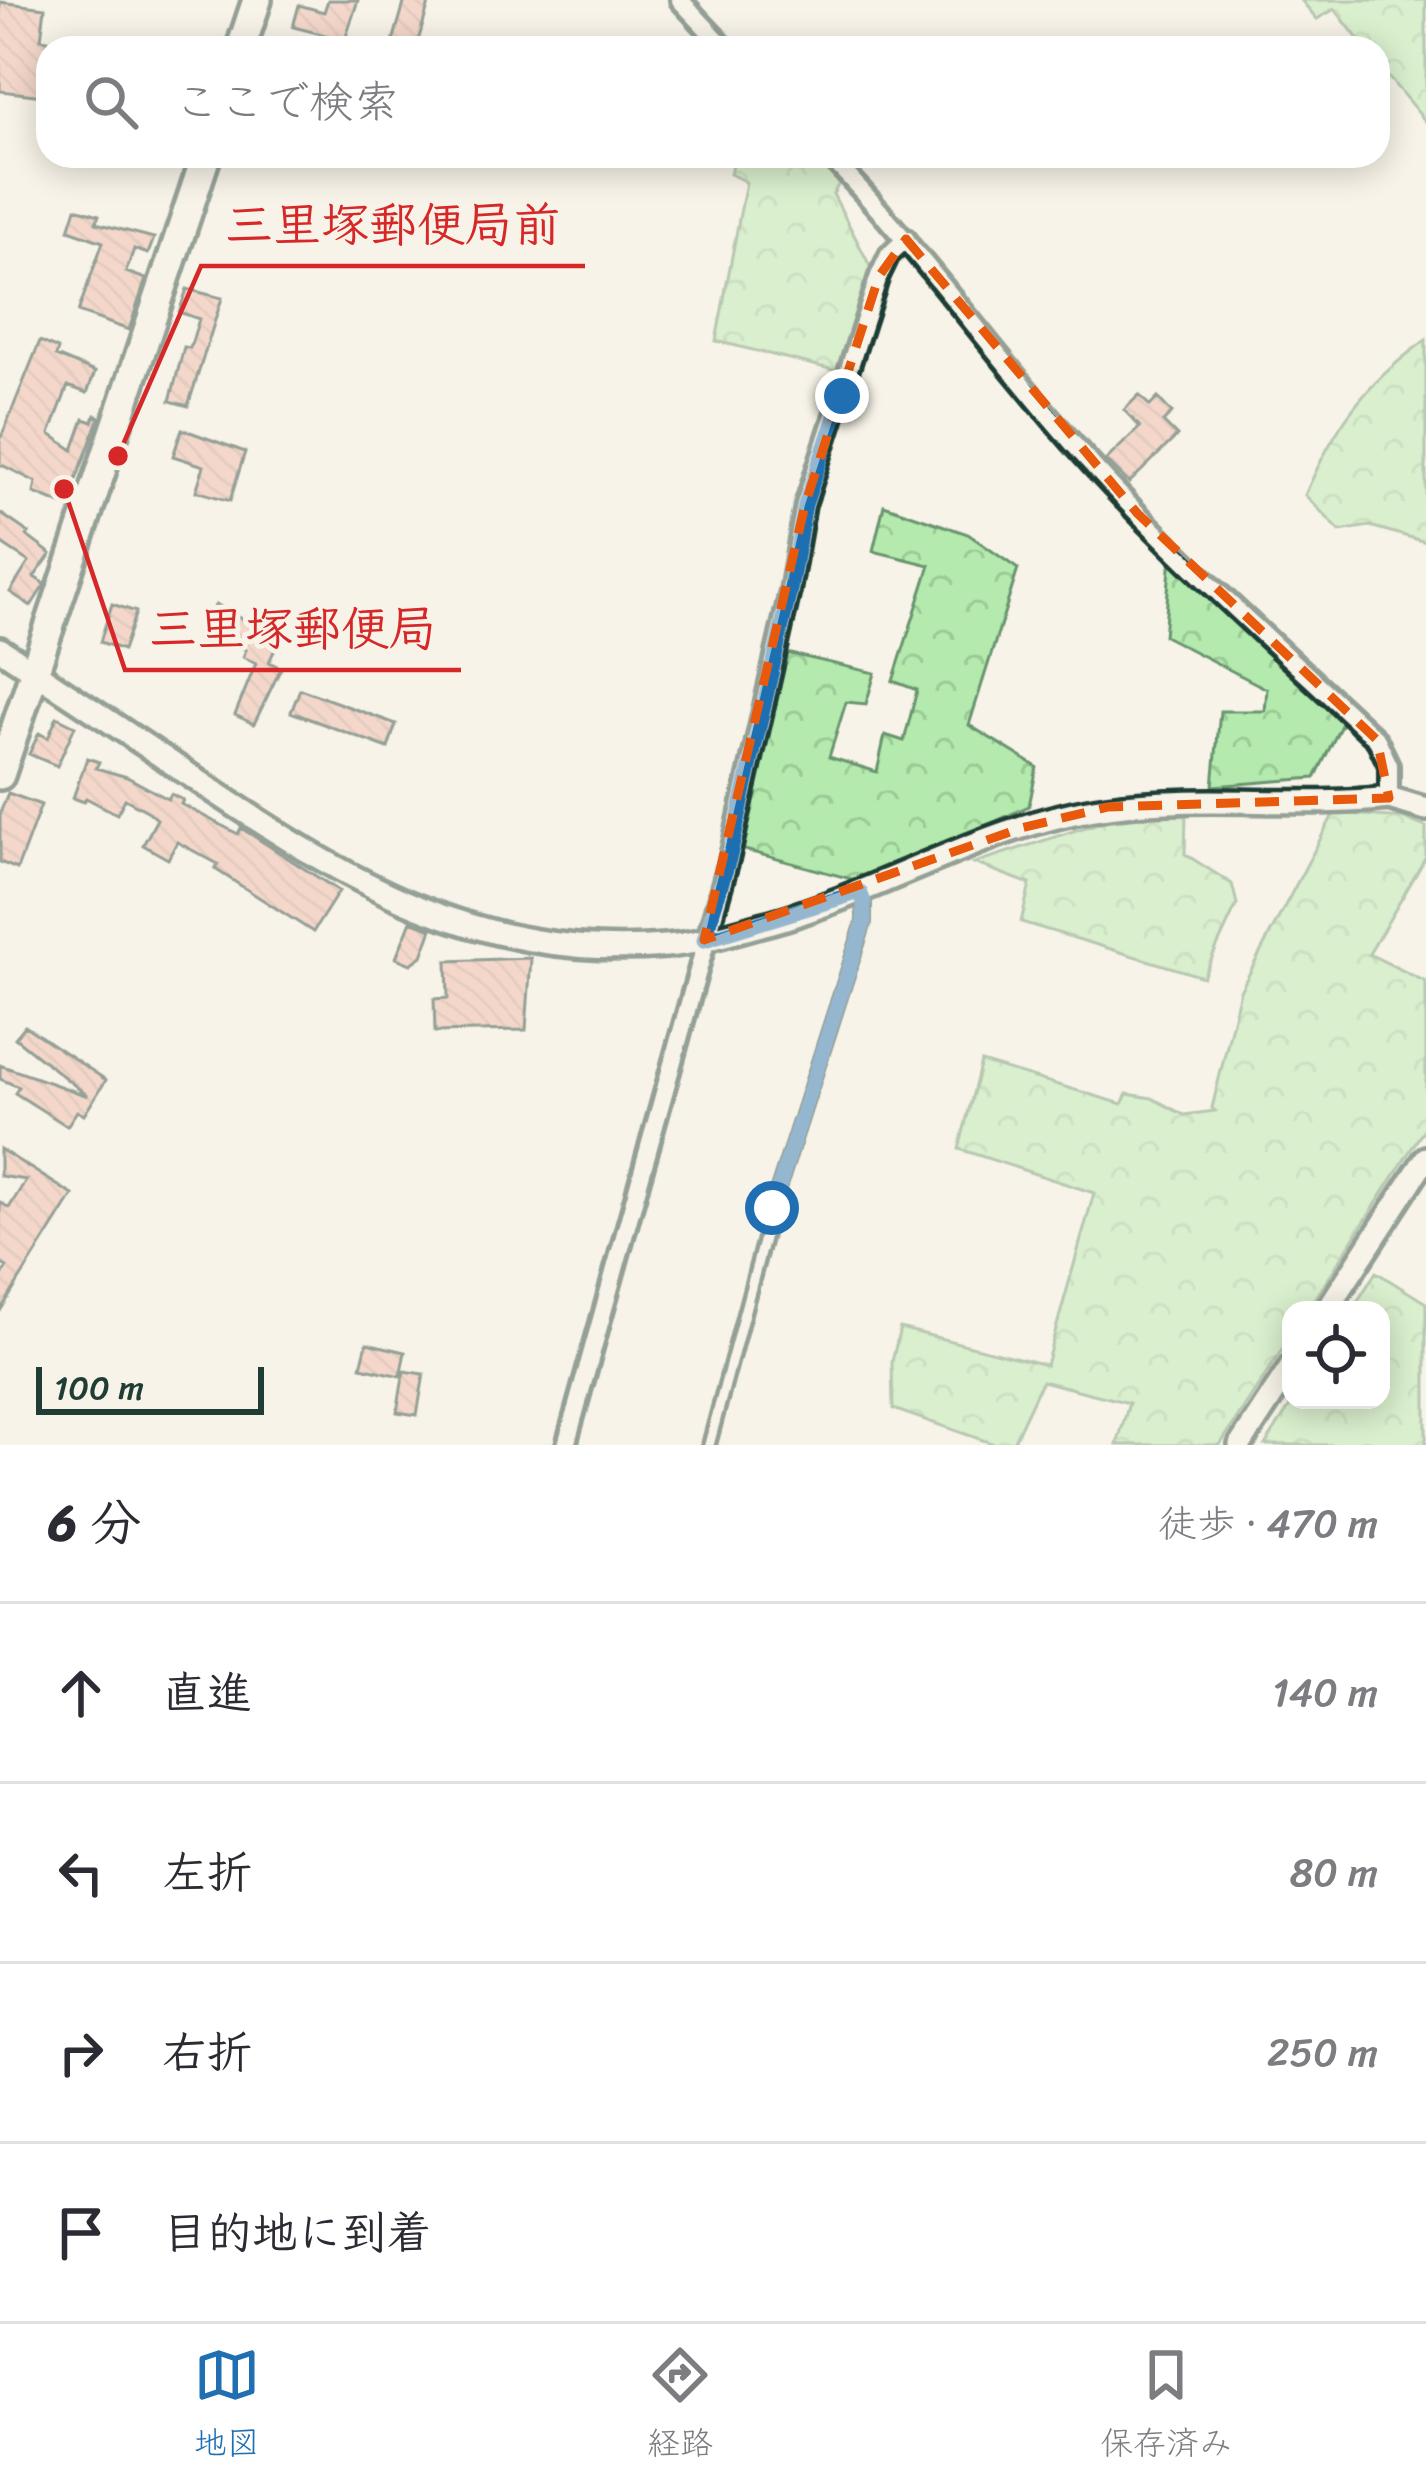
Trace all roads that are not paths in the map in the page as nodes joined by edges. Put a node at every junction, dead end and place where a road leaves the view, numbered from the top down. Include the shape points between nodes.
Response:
1 (257, 0) edge
2 (680, 0) edge
3 (245, 36) edge
4 (714, 36) edge
5 (202, 168) edge
6 (840, 168) edge
7 (906, 239) junction
8 (0, 649) edge
9 (35, 672) junction
10 (0, 775) edge
11 (1389, 798) junction
12 (1426, 809) edge
13 (860, 892) junction
14 (704, 940) junction
15 (1426, 1158) edge
16 (1334, 1301) edge
17 (1282, 1380) edge
18 (566, 1445) edge
19 (709, 1445) edge
20 (1240, 1445) edge

1 - 3 main road
2 - 4 street
5 - 9 main road
6 - 7 street
7 - 11 street via 1123,499 1377,740 1389,765
7 - 14 street via 878,277 805,505 735,834
8 - 9 street
9 - 10 main road
9 - 14 street via 317,859 393,899 538,942
11 - 12 street
11 - 13 street via 1108,807 1022,828
13 - 14 street
13 - 19 lane via 864,922 772,1208
14 - 18 street
15 - 16 street
17 - 20 street

